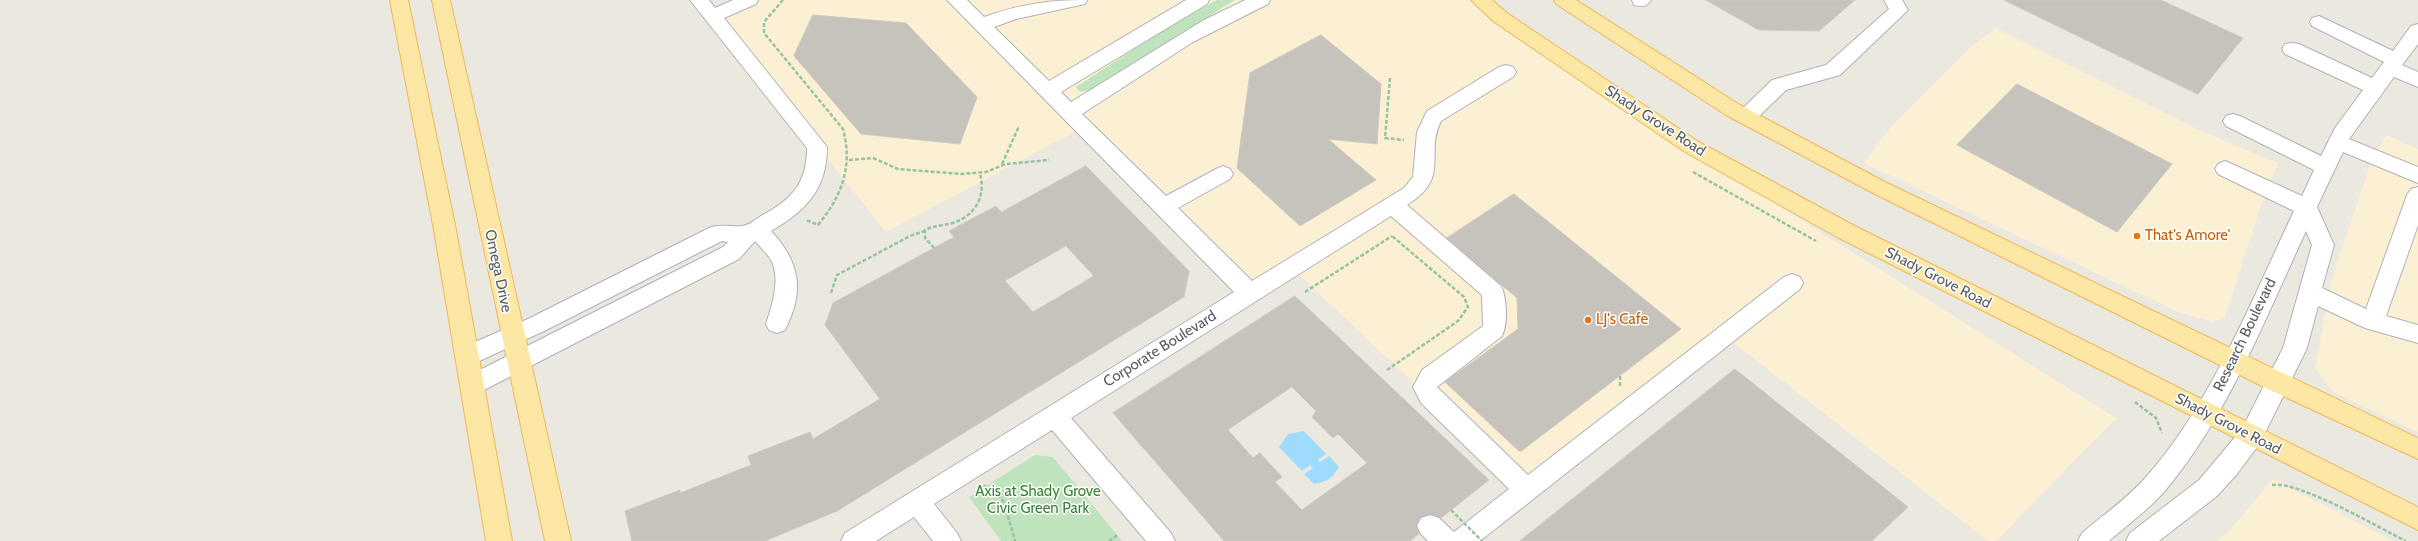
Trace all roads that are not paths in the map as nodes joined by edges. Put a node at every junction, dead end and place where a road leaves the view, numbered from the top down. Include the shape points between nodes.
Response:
1 (399, 0) edge
2 (441, 0) edge
3 (699, 0) edge
4 (749, 0) edge
5 (956, 0) edge
6 (1078, 0) edge
7 (1200, 0) edge
8 (1261, 0) edge
9 (1480, 0) edge
10 (1563, 0) edge
11 (1893, 0) edge
12 (713, 16) junction
13 (2319, 22) dead end
14 (982, 25) junction
15 (2418, 30) edge
16 (2292, 49) dead end
17 (2393, 63) junction
18 (1506, 72) dead end
19 (2418, 80) edge
20 (2375, 88) junction
21 (1048, 91) junction
22 (1069, 113) junction
23 (1746, 117) junction
24 (2233, 121) dead end
25 (2338, 142) junction
26 (2325, 167) junction
27 (2225, 169) dead end
28 (1223, 174) dead end
29 (2418, 175) edge
30 (2418, 195) edge
31 (1393, 204) junction
32 (1163, 207) junction
33 (2307, 208) junction
34 (2412, 230) edge
35 (752, 232) junction
36 (1792, 284) dead end
37 (2309, 292) junction
38 (1250, 293) junction
39 (2373, 322) junction
40 (777, 324) dead end
41 (2418, 334) edge
42 (512, 336) junction
43 (467, 356) junction
44 (2234, 361) junction
45 (517, 363) junction
46 (2276, 382) junction
47 (472, 385) junction
48 (2206, 413) junction
49 (1054, 415) junction
50 (2251, 436) junction
51 (2418, 449) edge
52 (1527, 490) junction
53 (917, 500) junction
54 (2418, 519) edge
55 (500, 541) edge
56 (558, 541) edge
57 (854, 541) edge
58 (948, 541) edge
59 (1162, 541) edge
60 (1461, 541) edge
61 (2091, 541) edge
62 (2138, 541) edge

1 - 43 main road via 445,230
2 - 42 main road, Omega Drive
3 - 12 street
4 - 12 street
5 - 14 street
6 - 14 street via 1012,14
7 - 21 street
8 - 22 street via 1182,40
9 - 48 main road, Shady Grove Road via 1500,17 1692,146 1845,231
10 - 23 main road
11 - 23 street via 1899,10 1833,70 1779,85
12 - 35 street via 817,147 818,165 811,184 799,200
13 - 17 street
14 - 21 street
15 - 17 street, Research Boulevard
16 - 20 street
17 - 19 street
17 - 20 street, Research Boulevard
18 - 31 street, Corporate Boulevard via 1434,116 1426,128 1426,163 1422,179 1410,193
20 - 25 street, Research Boulevard via 2342,132
21 - 22 street
22 - 32 street
23 - 44 main road via 1878,187
24 - 26 street
25 - 26 street, Research Boulevard
25 - 29 street
26 - 33 street, Research Boulevard
27 - 33 street
28 - 32 street
30 - 34 street
31 - 38 street, Corporate Boulevard
31 - 52 street via 1492,289 1494,330 1430,377 1426,382 1426,392
32 - 38 street
33 - 37 street via 2323,245
33 - 44 street, Research Boulevard
34 - 39 street
35 - 40 street via 780,256 786,271 783,306
35 - 42 street via 719,233
35 - 45 street via 731,253
36 - 52 street
37 - 39 street
37 - 46 street via 2295,348
38 - 49 street, Corporate Boulevard
39 - 41 street
42 - 43 street
42 - 45 main road, Omega Drive
43 - 47 main road
44 - 46 main road
44 - 48 street, Research Boulevard
45 - 47 street
45 - 56 main road, Omega Drive
46 - 50 street
46 - 51 main road
47 - 55 main road
48 - 50 main road, Shady Grove Road
48 - 61 street, Research Boulevard via 2186,446 2154,486
49 - 53 street, Corporate Boulevard
49 - 59 street
50 - 54 main road, Shady Grove Road
50 - 62 street via 2208,488
52 - 60 street
53 - 57 street, Corporate Boulevard
53 - 58 street

